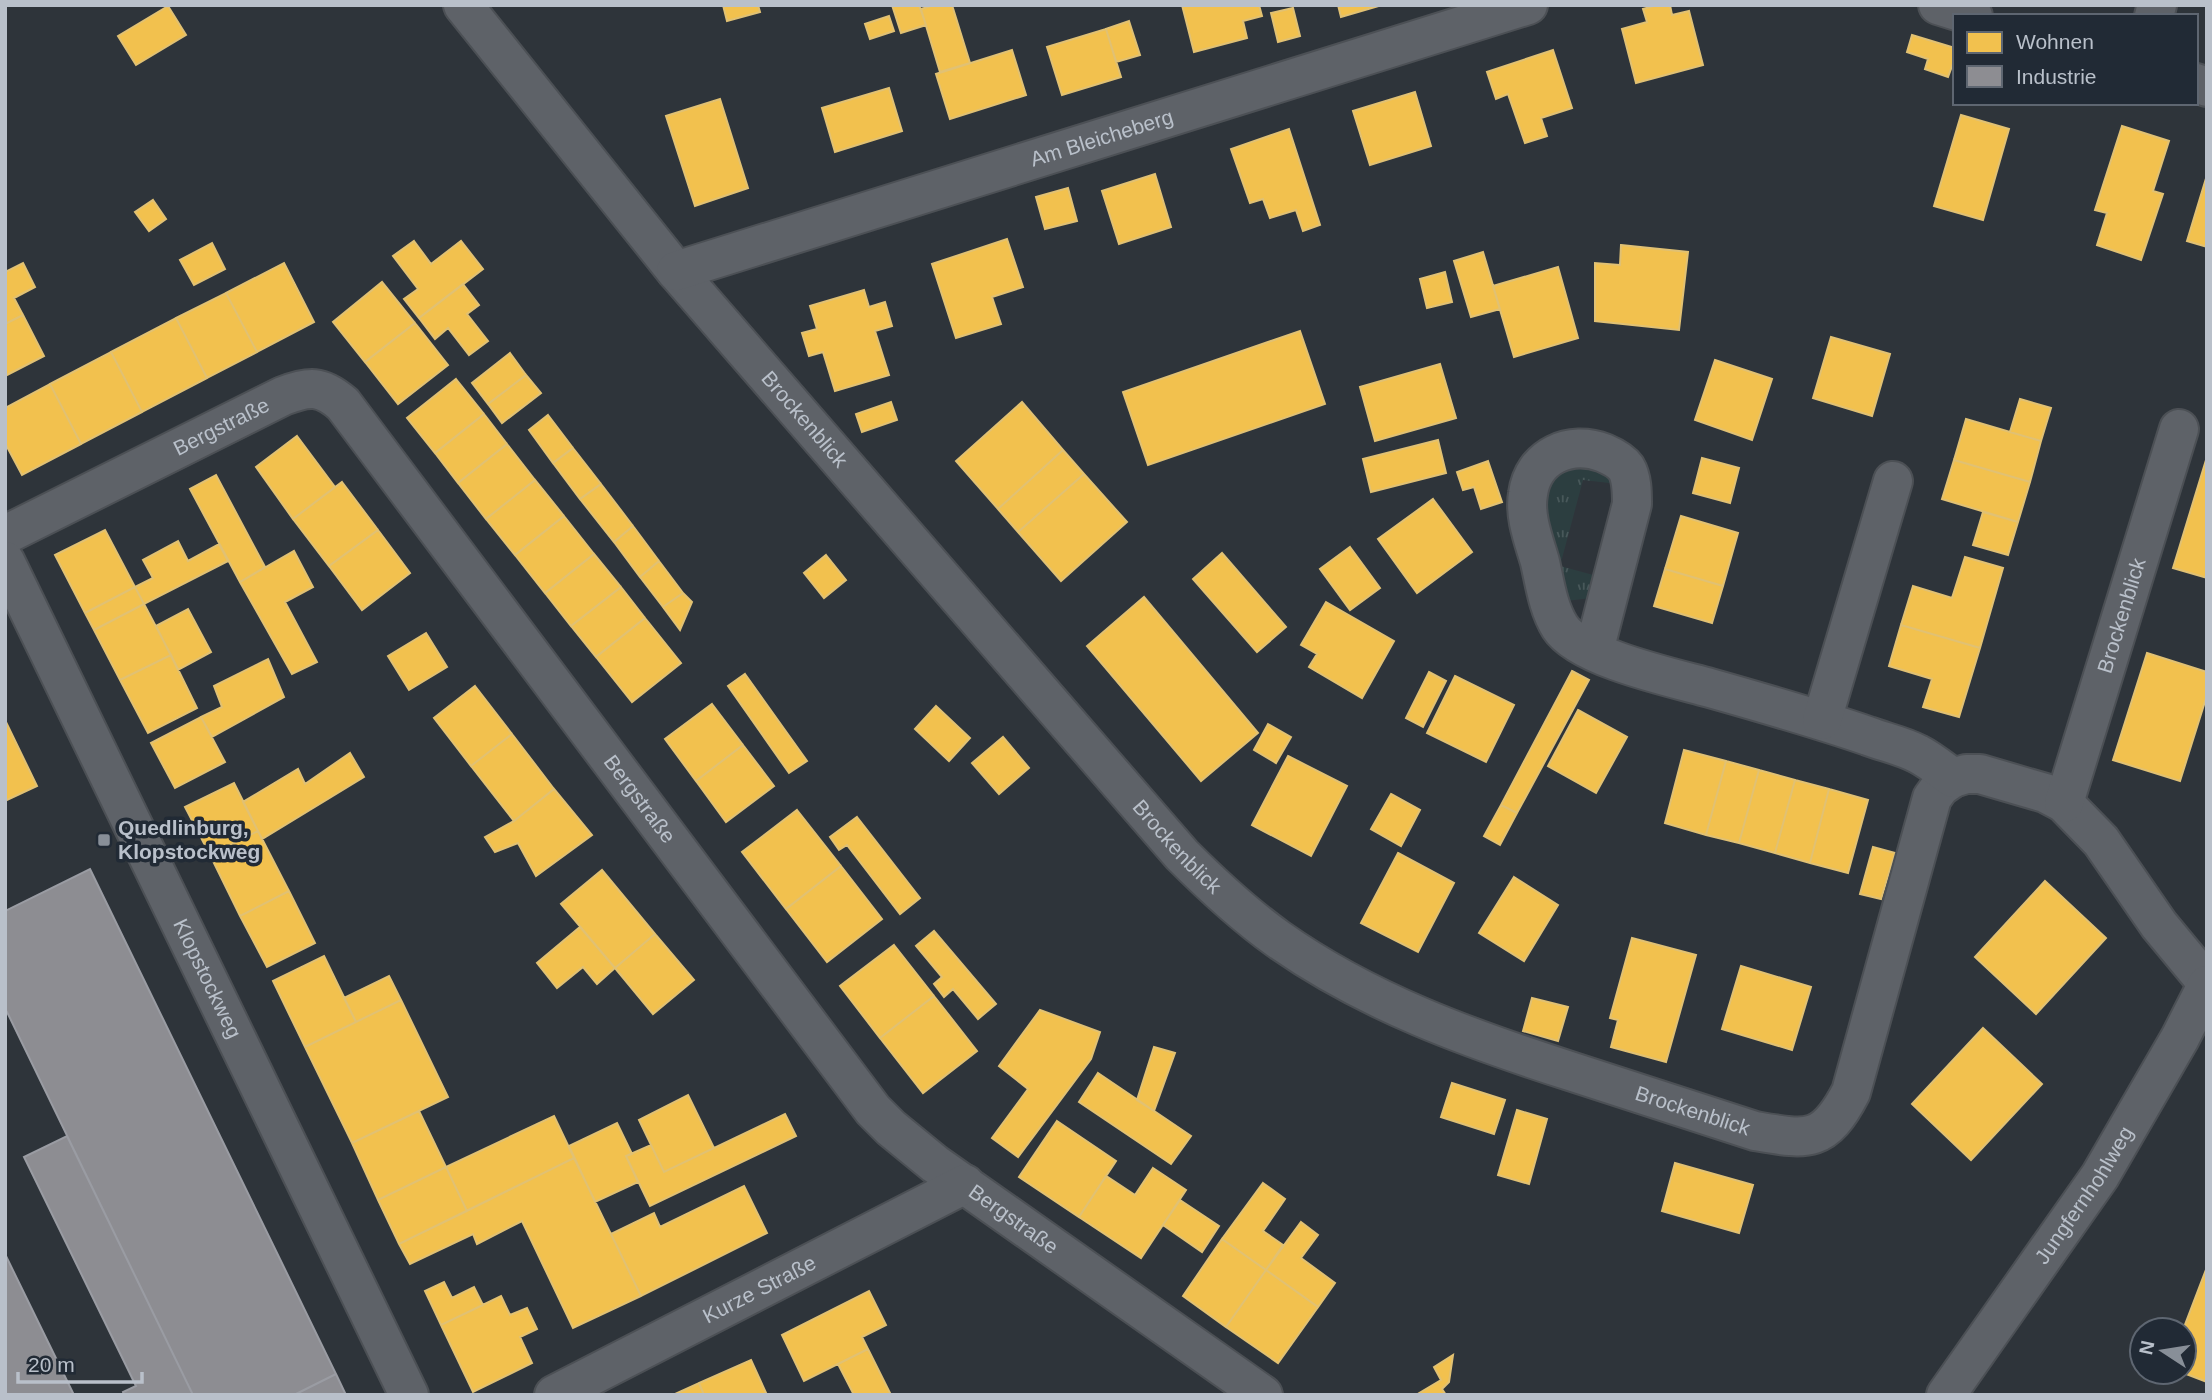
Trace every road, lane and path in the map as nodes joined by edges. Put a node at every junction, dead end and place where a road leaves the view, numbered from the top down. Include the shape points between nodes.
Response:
1 (463, 5) edge
2 (1528, 5) edge
3 (1938, 5) edge
4 (1478, 13) edge
5 (1967, 14) edge
6 (676, 271) junction
7 (2179, 429) dead end
8 (1893, 481) dead end
9 (5, 535) edge
10 (5, 561) edge
11 (1594, 651) junction
12 (1822, 720) junction
13 (1953, 778) junction
14 (2064, 803) junction
15 (2207, 984) edge
16 (965, 1184) junction
17 (409, 1395) edge
18 (554, 1395) edge
19 (1263, 1395) edge
20 (1946, 1395) edge

1 - 6 street, Brockenblick
2 - 4 street, Am Bleicheberg
3 - 5 street
4 - 6 street, Am Bleicheberg
6 - 13 street, Brockenblick via 1215,888 1279,940 1315,962 1391,1004 1457,1033 1755,1131 1790,1137 1817,1134 1832,1124 1851,1092 1932,798
7 - 14 street, Brockenblick
8 - 12 street
9 - 16 street, Bergstraße via 283,396 307,388 333,396 873,1110
10 - 17 street, Klopstockweg
11 - 11 street via 1566,635 1556,620 1528,507 1529,489 1541,465 1550,456 1573,449 1596,450 1622,464 1632,492
11 - 12 street via 1634,667
12 - 13 street via 1919,754
13 - 14 street via 1980,774
14 - 15 street via 2101,841
15 - 20 street, Jungfernhohlweg via 2100,1176
16 - 18 street, Kurze Straße
16 - 19 street, Bergstraße

